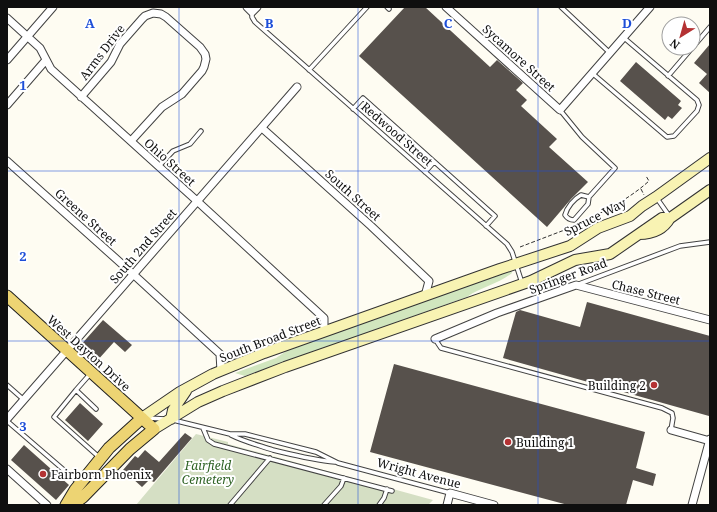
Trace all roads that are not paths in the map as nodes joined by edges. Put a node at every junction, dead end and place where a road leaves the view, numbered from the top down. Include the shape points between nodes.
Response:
1 (54, 7) edge
2 (368, 7) edge
3 (446, 7) edge
4 (561, 7) edge
5 (650, 7) edge
6 (252, 9) edge
7 (7, 18) edge
8 (710, 27) edge
9 (28, 37) junction
10 (623, 37) junction
11 (701, 37) edge
12 (610, 53) junction
13 (685, 56) edge
14 (7, 60) edge
15 (46, 60) junction
16 (309, 70) junction
17 (592, 73) junction
18 (668, 76) junction
19 (297, 87) dead end
20 (81, 97) junction
21 (7, 105) edge
22 (353, 109) junction
23 (560, 110) junction
24 (262, 128) junction
25 (201, 131) dead end
26 (131, 141) junction
27 (710, 158) edge
28 (7, 161) edge
29 (434, 162) junction
30 (159, 166) junction
31 (425, 172) junction
32 (710, 190) edge
33 (589, 197) junction
34 (656, 198) junction
35 (197, 201) junction
36 (670, 218) junction
37 (486, 226) junction
38 (710, 242) edge
39 (520, 262) junction
40 (133, 274) junction
41 (527, 283) junction
42 (576, 285) junction
43 (7, 296) edge
44 (425, 296) junction
45 (710, 320) edge
46 (324, 332) junction
47 (435, 339) joint
48 (67, 350) junction
49 (221, 371) junction
50 (91, 372) junction
51 (7, 385) edge
52 (188, 388) junction
53 (76, 390) junction
54 (24, 400) junction
55 (96, 409) dead end
56 (142, 418) junction
57 (171, 419) junction
58 (7, 420) edge
59 (203, 428) junction
60 (154, 429) junction
61 (671, 430) joint
62 (230, 434) junction
63 (710, 440) edge
64 (101, 458) junction
65 (270, 458) junction
66 (338, 463) junction
67 (7, 469) edge
68 (344, 478) junction
69 (81, 484) junction
70 (386, 489) junction
71 (392, 491) dead end
72 (450, 493) junction
73 (47, 505) edge
74 (66, 505) edge
75 (72, 505) edge
76 (230, 505) edge
77 (324, 505) edge
78 (379, 505) edge
79 (447, 505) edge
80 (494, 505) edge
81 (692, 505) edge

1 - 9 street
2 - 16 lane
3 - 23 street, Sycamore Street
4 - 12 lane
5 - 10 street
6 - 16 lane, Redwood Street via 255,22
7 - 9 street, Ohio Street
8 - 11 lane
9 - 14 street
9 - 15 street, Ohio Street via 42,51
10 - 12 street
10 - 18 lane
12 - 17 street
13 - 18 lane
15 - 20 street, Ohio Street via 51,70
15 - 21 street
16 - 22 lane, Redwood Street
17 - 18 lane via 667,137 674,136 698,110 699,105 697,100
17 - 23 street
19 - 24 street, South 2nd Street
20 - 26 street, Ohio Street
20 - 26 street, Arms Drive via 111,62 120,44 145,16 161,14 180,29 203,50 206,59 204,67 182,94 162,107
22 - 29 lane via 363,98
22 - 31 lane, Redwood Street
23 - 33 lane via 586,141 615,168
24 - 35 street, South 2nd Street
24 - 44 street, South Street via 429,281
25 - 30 lane via 190,144 171,153
26 - 30 street, Ohio Street
27 - 34 street, Spruce Way
28 - 40 street, Greene Street
29 - 31 lane
29 - 37 lane via 495,216
30 - 35 street, Ohio Street
31 - 37 lane, Redwood Street
32 - 36 street
33 - 33 lane via 581,195 576,198 566,210 567,218 574,220 588,204
34 - 36 lane
34 - 39 street, Spruce Way via 630,216 598,228 570,246
35 - 40 street, South 2nd Street
35 - 46 street, Ohio Street via 324,318
36 - 41 street via 639,234 610,254 575,260
37 - 39 lane, Redwood Street via 507,244
38 - 42 lane, Springer Road via 680,246
39 - 41 lane, Redwood Street
39 - 44 street, South Broad Street
40 - 48 street, South 2nd Street
40 - 49 street, Greene Street via 220,354
41 - 57 street via 223,390
42 - 45 street, Chase Street
42 - 47 street, Springer Road
43 - 48 main road, West Dayton Drive
44 - 46 street, South Broad Street
46 - 49 street, South Broad Street
47 - 61 lane via 441,348 662,408 672,413 674,418
48 - 50 main road, West Dayton Drive
48 - 54 street, South 2nd Street
49 - 52 street, South Broad Street
50 - 53 lane
50 - 56 main road, West Dayton Drive
51 - 54 lane
52 - 56 street, South Broad Street
52 - 57 street
53 - 55 lane
53 - 64 lane via 54,417
54 - 58 street, South 2nd Street
56 - 57 lane, Wright Avenue
56 - 60 main road, West Dayton Drive
56 - 64 main road, South Broad Street
57 - 59 lane, Wright Avenue
57 - 60 street
58 - 69 lane
59 - 62 lane, Wright Avenue
59 - 65 lane via 208,440 214,444
60 - 75 main road
61 - 63 street
62 - 66 lane, Wright Avenue via 243,441 315,461
62 - 66 lane, Wright Avenue via 245,434 316,452
63 - 81 street
64 - 69 main road, South Broad Street
65 - 68 lane
65 - 76 lane
66 - 72 lane, Wright Avenue
67 - 73 street
68 - 70 lane
68 - 77 lane via 341,486
69 - 74 main road, South Broad Street
70 - 71 lane
70 - 78 lane
72 - 79 street
72 - 80 street, Wright Avenue

